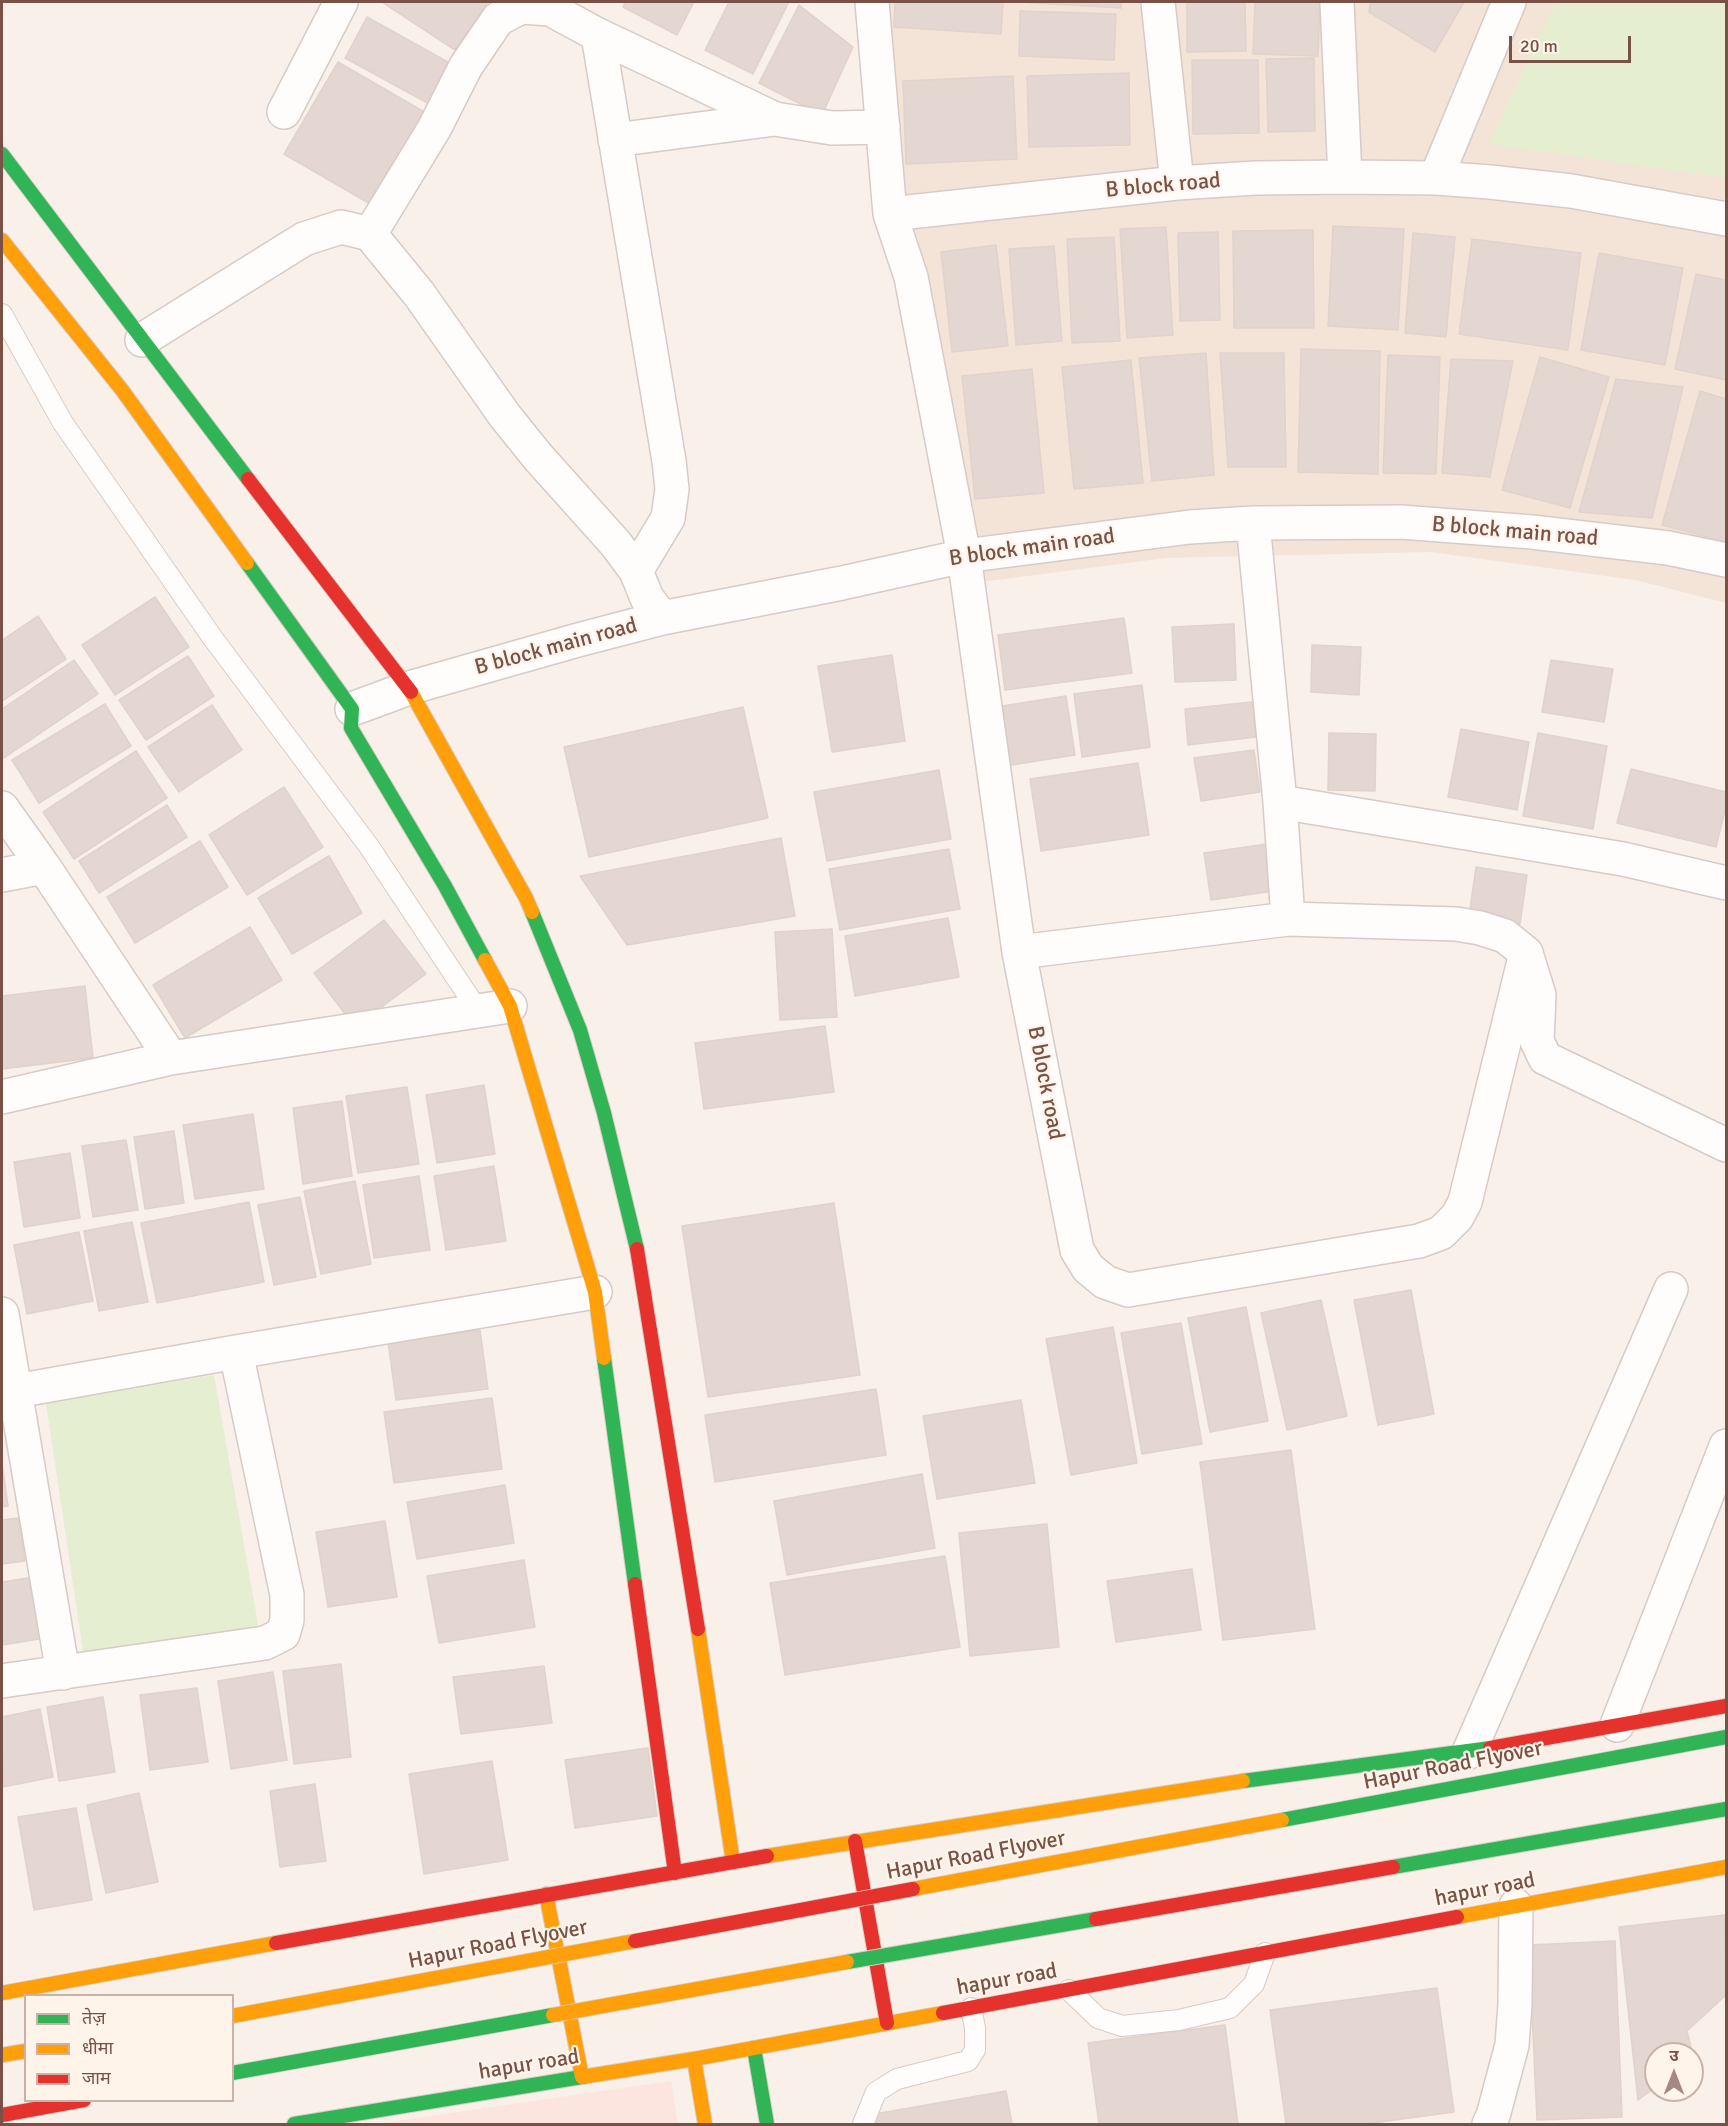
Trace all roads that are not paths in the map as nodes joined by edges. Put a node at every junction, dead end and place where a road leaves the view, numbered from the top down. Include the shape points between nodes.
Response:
1 (341, 2) edge
2 (1158, 2) edge
3 (1337, 2) edge
4 (1509, 2) edge
5 (867, 4) edge
6 (598, 35) junction
7 (284, 112) dead end
8 (775, 119) junction
9 (883, 127) junction
10 (615, 140) junction
11 (2, 154) edge
12 (1345, 177) junction
13 (1436, 178) junction
14 (1177, 183) junction
15 (890, 214) junction
16 (1726, 219) edge
17 (370, 234) junction
18 (2, 240) edge
19 (2, 314) edge
20 (142, 340) junction
21 (1253, 523) junction
22 (964, 556) junction
23 (1726, 560) edge
24 (636, 571) junction
25 (662, 618) junction
26 (409, 688) junction
27 (352, 709) junction
28 (1280, 802) junction
29 (2, 807) edge
30 (44, 867) junction
31 (2, 875) edge
32 (1726, 883) edge
33 (1288, 919) junction
34 (1019, 952) junction
35 (1527, 953) junction
36 (494, 1009) junction
37 (171, 1059) junction
38 (2, 1096) edge
39 (1726, 1145) edge
40 (1671, 1289) dead end
41 (595, 1292) junction
42 (2, 1314) edge
43 (236, 1352) junction
44 (16, 1391) junction
45 (1726, 1446) edge
46 (63, 1673) junction
47 (2, 1681) edge
48 (1726, 1706) edge
49 (1617, 1725) junction
50 (1726, 1737) edge
51 (1468, 1752) junction
52 (1726, 1809) edge
53 (855, 1841) junction
54 (733, 1862) junction
55 (1726, 1867) edge
56 (675, 1873) junction
57 (546, 1894) junction
58 (1516, 1906) junction
59 (1265, 1953) junction
60 (1069, 1990) junction
61 (2, 1993) edge
62 (971, 2008) junction
63 (234, 2016) edge
64 (887, 2023) junction
65 (754, 2048) junction
66 (24, 2051) edge
67 (2, 2055) edge
68 (694, 2059) junction
69 (234, 2073) edge
70 (582, 2077) junction
71 (73, 2102) edge
72 (2, 2115) edge
73 (294, 2124) edge
74 (705, 2124) edge
75 (766, 2124) edge
76 (863, 2124) edge
77 (1489, 2124) edge

1 - 7 street
2 - 14 street
3 - 12 street
4 - 13 street
5 - 9 street, B block road
6 - 8 street
6 - 10 street
6 - 17 street via 550,9 521,7 498,19 466,66 434,129
8 - 9 street via 832,128
8 - 10 street
9 - 15 street, B block road
10 - 24 street via 672,489 668,518
11 - 20 street
12 - 13 street, B block road
12 - 14 street, B block road
13 - 16 street, B block road via 1571,191
14 - 15 street, B block road
15 - 22 street, B block road via 911,277
17 - 20 street via 340,227 304,239
17 - 24 street via 419,294 538,457
18 - 27 street via 122,390
19 - 36 lane via 63,423 212,638
20 - 26 street
21 - 22 street, B block main road via 1190,527
21 - 23 street, B block main road via 1401,522 1532,532 1668,548
21 - 28 street
22 - 25 street, B block main road
22 - 34 street, B block road
24 - 25 street via 647,598
25 - 26 street, B block main road
26 - 27 street, B block main road
26 - 54 street via 526,898 580,1030 604,1113 634,1232
27 - 36 street via 351,728 445,886
28 - 32 street via 1623,859
28 - 33 street
29 - 30 street
30 - 31 street
30 - 37 street
33 - 34 street
33 - 35 street via 1456,924 1505,936
34 - 35 street, B block road via 1077,1250 1088,1268 1105,1282 1128,1290 1419,1241 1441,1233 1465,1202
35 - 39 street via 1539,995 1537,1041 1545,1058
36 - 37 street
36 - 41 street
37 - 38 street
40 - 51 street
41 - 43 street
41 - 56 street
42 - 44 street
43 - 44 street
43 - 46 street via 287,1595 283,1634 265,1643
44 - 46 street
45 - 49 street
46 - 47 street
48 - 49 street
49 - 51 street
50 - 63 street, Hapur Road Flyover, bridge
51 - 53 street via 1195,1787
52 - 69 street, bridge
53 - 54 street
53 - 64 street
54 - 56 street
55 - 58 street, hapur road
56 - 57 street
57 - 61 street
57 - 70 street
58 - 59 street, hapur road
58 - 77 street via 1512,2044
59 - 60 street, hapur road
59 - 60 lane via 1254,1984 1230,2008 1179,2020 1122,2026 1098,2018
60 - 62 street, hapur road
62 - 64 street, hapur road
62 - 76 lane via 975,2050 968,2061 897,2079 876,2092
64 - 65 street, hapur road
65 - 68 street, hapur road
65 - 75 street
66 - 67 street
68 - 70 street, hapur road
68 - 74 street
70 - 73 street, hapur road
71 - 72 street

